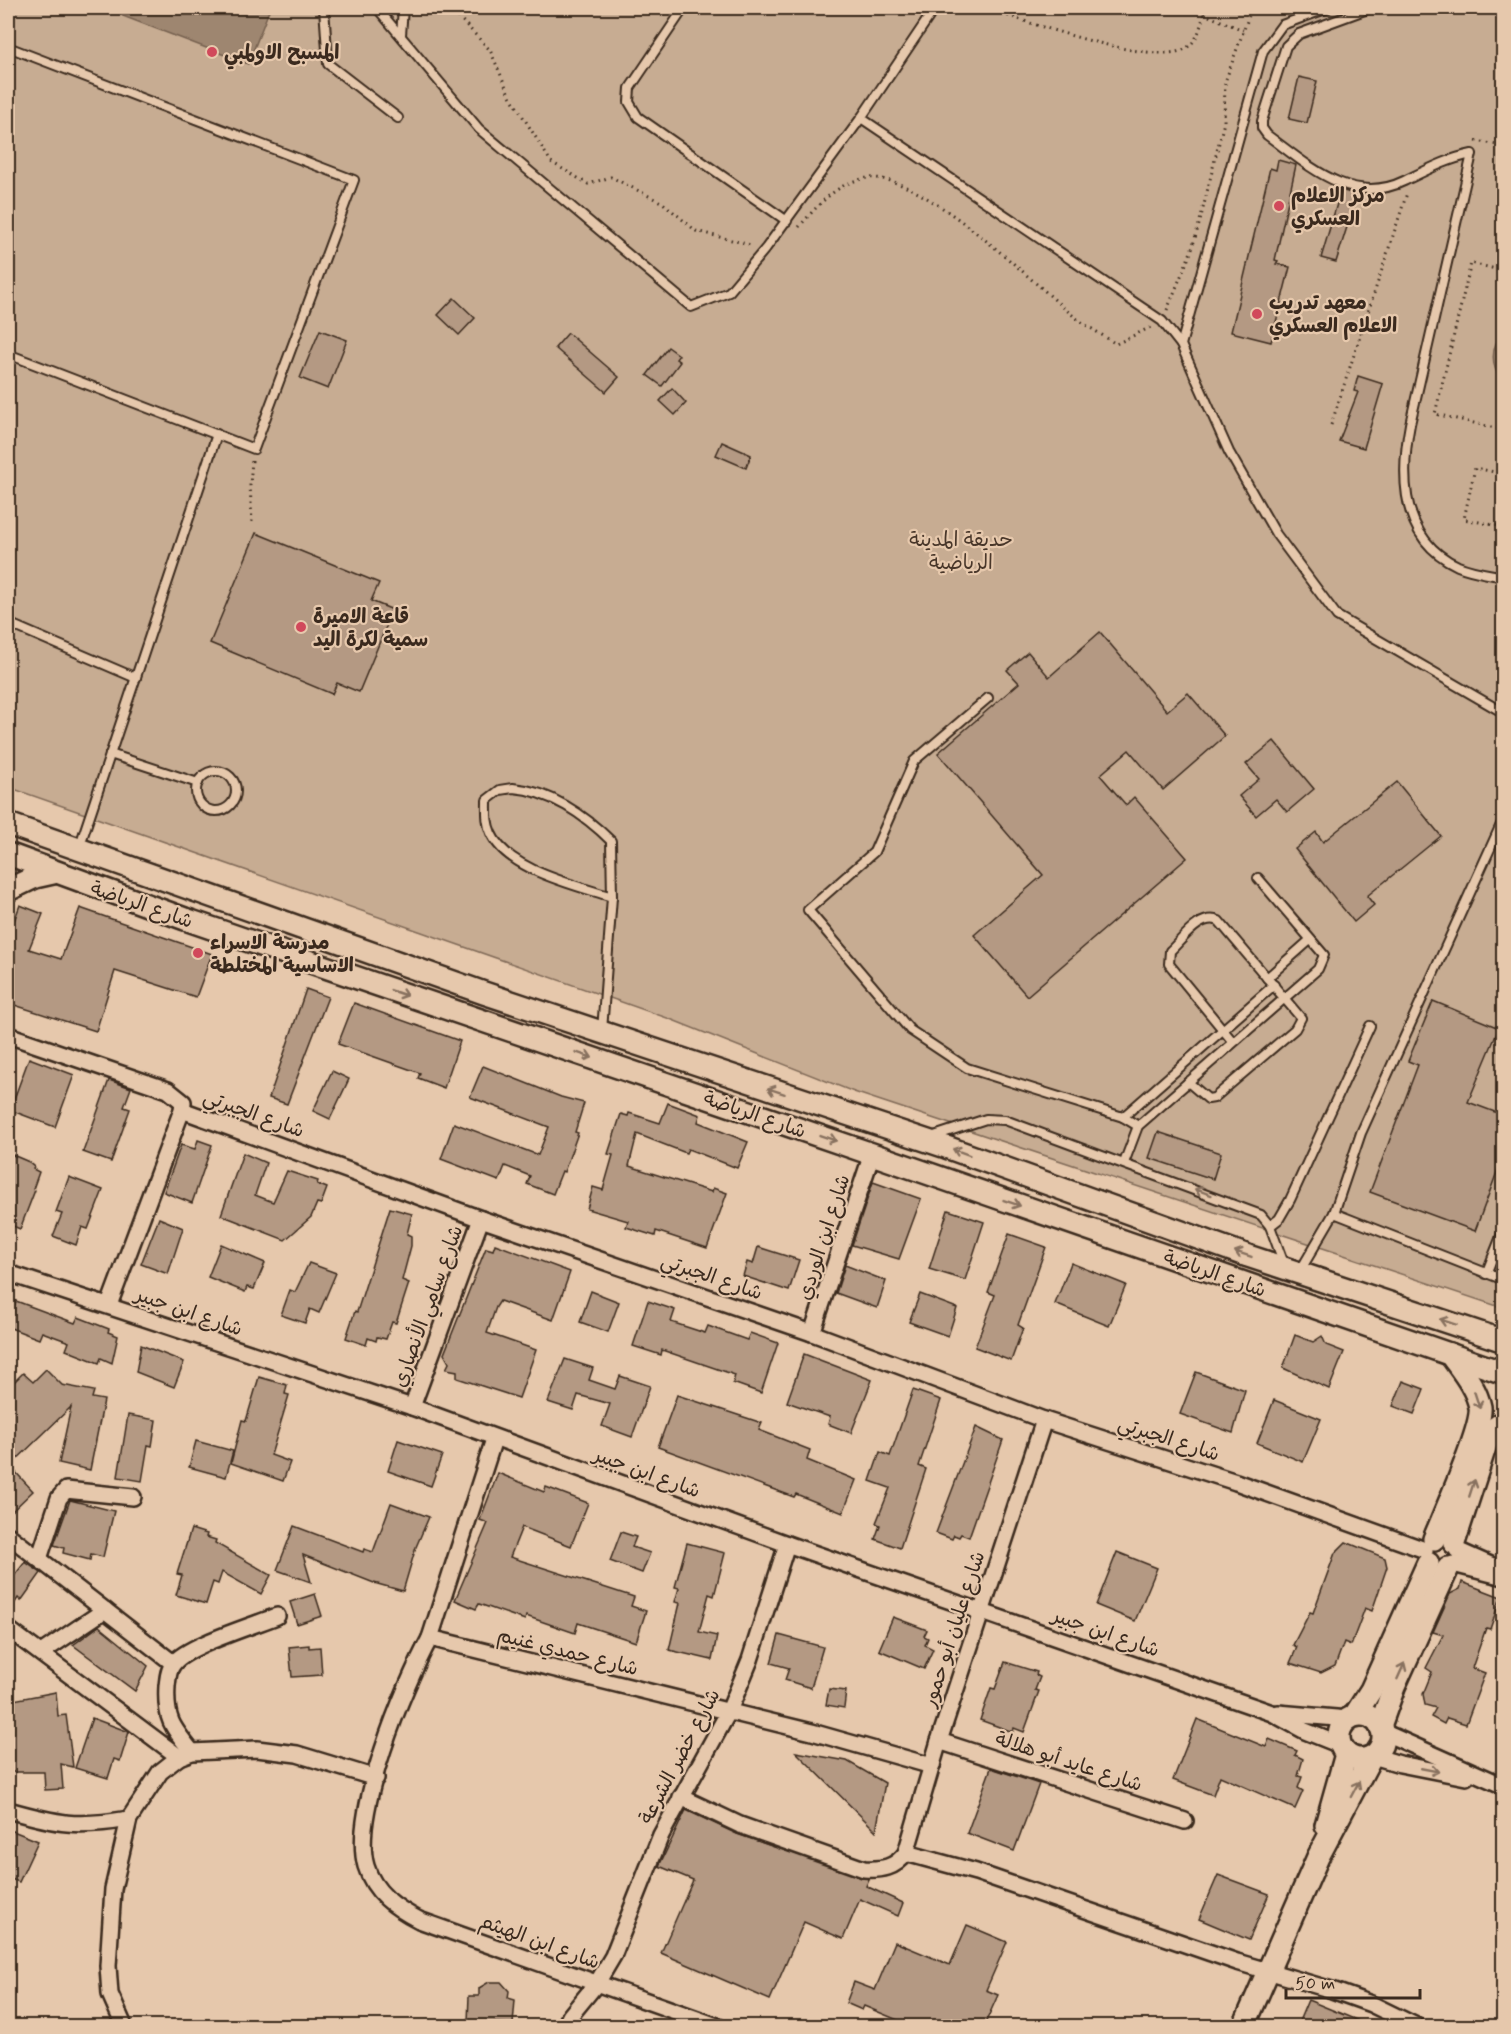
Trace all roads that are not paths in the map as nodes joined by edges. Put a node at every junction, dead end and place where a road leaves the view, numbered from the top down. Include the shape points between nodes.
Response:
1 (324, 8) edge
2 (377, 8) edge
3 (403, 8) edge
4 (684, 8) edge
5 (931, 8) edge
6 (1328, 8) edge
7 (1370, 8) edge
8 (401, 35) junction
9 (8, 47) edge
10 (398, 118) dead end
11 (861, 118) junction
12 (787, 221) junction
13 (1181, 345) junction
14 (8, 354) edge
15 (217, 434) junction
16 (1503, 577) edge
17 (8, 623) edge
18 (136, 678) junction
19 (988, 698) dead end
20 (1503, 713) edge
21 (110, 754) junction
22 (198, 783) junction
23 (1503, 818) edge
24 (8, 824) edge
25 (78, 849) junction
26 (8, 854) edge
27 (53, 873) junction
28 (1258, 878) dead end
29 (8, 890) edge
30 (612, 897) junction
31 (1311, 940) junction
32 (375, 954) junction
33 (1267, 978) junction
34 (365, 981) junction
35 (1274, 985) junction
36 (1284, 998) junction
37 (1370, 1026) dead end
38 (1222, 1030) junction
39 (602, 1033) junction
40 (8, 1035) edge
41 (1233, 1042) junction
42 (1188, 1082) junction
43 (182, 1110) junction
44 (1123, 1117) junction
45 (1138, 1126) junction
46 (923, 1140) junction
47 (872, 1154) junction
48 (1124, 1163) junction
49 (1334, 1213) junction
50 (481, 1219) junction
51 (1270, 1226) junction
52 (1503, 1229) edge
53 (1292, 1270) junction
54 (8, 1273) edge
55 (1486, 1274) junction
56 (1503, 1280) edge
57 (1289, 1298) junction
58 (109, 1305) junction
59 (812, 1333) junction
60 (1503, 1341) edge
61 (1450, 1354) junction
62 (1503, 1373) edge
63 (412, 1407) junction
64 (1044, 1420) junction
65 (1503, 1421) edge
66 (494, 1439) junction
67 (133, 1497) dead end
68 (8, 1535) edge
69 (787, 1544) junction
70 (1443, 1554) junction
71 (39, 1559) junction
72 (1503, 1571) edge
73 (1503, 1577) edge
74 (105, 1610) junction
75 (981, 1611) junction
76 (277, 1616) dead end
77 (8, 1629) edge
78 (430, 1638) junction
79 (41, 1653) junction
80 (173, 1663) junction
81 (729, 1711) junction
82 (1272, 1713) junction
83 (1351, 1717) junction
84 (1382, 1729) junction
85 (939, 1741) junction
86 (1343, 1749) junction
87 (185, 1754) junction
88 (1372, 1757) junction
89 (932, 1766) junction
90 (376, 1778) junction
91 (1487, 1781) junction
92 (1503, 1786) edge
93 (681, 1797) junction
94 (8, 1810) edge
95 (129, 1819) junction
96 (1185, 1821) dead end
97 (906, 1853) junction
98 (1318, 1857) junction
99 (1268, 1972) junction
100 (597, 1983) junction
101 (124, 2026) edge
102 (565, 2026) edge
103 (717, 2026) edge
104 (1244, 2026) edge
105 (1416, 2026) edge

1 - 10 lane via 328,64
2 - 8 lane
3 - 8 lane
4 - 12 lane via 630,88 629,102 638,117
5 - 11 lane
6 - 13 lane via 1282,25 1263,51
7 - 16 lane via 1299,34 1286,45 1262,128 1321,175 1336,183 1369,189 1386,187 1452,158 1472,154 1404,456 1408,506 1427,544 1443,559 1461,568
8 - 12 lane via 479,129 691,307 729,292
9 - 15 lane via 354,180 254,449
11 - 12 lane
11 - 13 lane via 1162,321
13 - 20 lane via 1229,452 1270,524 1337,616
14 - 15 lane
15 - 18 lane
17 - 18 lane
18 - 21 lane
19 - 44 lane via 914,761 874,852 808,910 910,1030 967,1068
21 - 22 lane
21 - 25 lane
22 - 22 lane via 197,796 210,810 228,808 236,797 232,778 220,772 207,773
23 - 49 lane via 1361,1133
24 - 25 main road, شارع الرياضة
25 - 32 main road, شارع الرياضة
26 - 27 main road, شارع الرياضة
27 - 29 main road
27 - 34 main road, شارع الرياضة
28 - 31 lane
30 - 30 lane via 611,841 597,828 551,797 525,789 500,790 487,800 491,834 506,854 553,877
30 - 39 lane
31 - 33 lane
31 - 36 lane via 1324,955 1323,961
32 - 34 main road
32 - 39 main road, شارع الرياضة
33 - 35 lane
33 - 38 lane via 1219,921 1211,918 1203,920 1170,951 1169,964
34 -> 47 main road, شارع الرياضة
35 - 36 lane
35 - 38 lane
36 - 41 lane
36 - 42 lane via 1301,1018 1295,1029 1214,1098 1208,1099
37 - 51 lane via 1290,1200
38 - 41 lane
38 - 44 lane
46 -> 39 main road, شارع الرياضة
40 - 43 street via 168,1090 183,1102
41 - 42 lane
42 - 45 lane
43 - 50 street, شارع الجبرتي
43 - 58 street, شارع الجبرتي
44 - 45 lane
45 - 48 lane
46 - 48 lane via 970,1122 1005,1120
53 -> 46 main road, شارع الرياضة
47 -> 57 main road, شارع الرياضة
47 - 59 street, شارع ابن الوردي
51 -> 48 lane via 1262,1215 1251,1210
49 - 53 lane
49 - 55 lane
50 - 59 street, شارع الجبرتي
50 - 63 street, شارع سامي الأنصاري
51 - 53 lane
52 - 55 lane
53 - 57 main road
60 -> 53 main road, شارع الرياضة
54 - 58 street, شارع ابن جبير
55 - 56 lane
57 - 61 main road, شارع الرياضة
58 - 63 street, شارع ابن جبير
59 - 64 street, شارع الجبرتي
61 - 62 main road, شارع الرياضة
61 -> 70 main road via 1477,1394 1480,1410
63 - 66 street, شارع ابن جبير
64 - 70 street, شارع الجبرتي
64 - 75 street, شارع عليان أبو حمور
70 -> 65 main road via 1491,1431
66 - 69 street, شارع ابن جبير
66 - 78 street
67 - 71 street via 66,1490 59,1498
68 - 71 street
69 - 75 street, شارع ابن جبير
69 - 81 street, شارع خضر الشرعة via 750,1660
70 - 72 street
70 - 73 street
70 - 83 main road via 1371,1690
84 -> 70 main road
71 - 74 street
74 - 79 street
74 - 80 street
75 - 82 street, شارع ابن جبير
75 - 85 street, شارع عليان أبو حمور
76 - 80 street via 203,1645
77 - 79 street
78 - 81 street, شارع حمدي غنيم
78 - 90 street via 413,1670
79 - 87 street
80 - 87 street via 165,1708
81 - 89 street, شارع حمدي غنيم
81 - 93 street, شارع خضر الشرعة
82 - 83 street, شارع ابن جبير
82 - 86 street, شارع ابن جبير
83 - 84 main road via 1369,1716
83 - 86 main road via 1340,1731
84 - 88 main road via 1382,1746
84 - 91 street
85 - 89 street, شارع عليان أبو حمور
85 - 96 street, شارع عايد أبو هلالة
86 - 88 main road via 1358,1759
86 - 98 main road
87 - 90 street via 257,1749 297,1754
87 - 95 street via 160,1772
88 -> 91 street
98 -> 88 main road
89 - 97 street, شارع عليان أبو حمور
90 - 100 street, شارع ابن الهيثم via 363,1850 367,1869 380,1892 397,1908 419,1920
91 - 92 street
93 - 97 street via 740,1825 864,1869 886,1869 900,1862
93 - 100 street, شارع خضر الشرعة via 661,1835 613,1956
94 - 95 street via 65,1825 92,1826
95 - 101 street via 113,1889 108,1966 110,1994
97 - 99 street via 976,1872
98 - 99 main road
99 - 104 main road
99 - 105 street via 1362,2001
100 - 102 street, شارع خضر الشرعة
100 - 103 street, شارع ابن الهيثم

